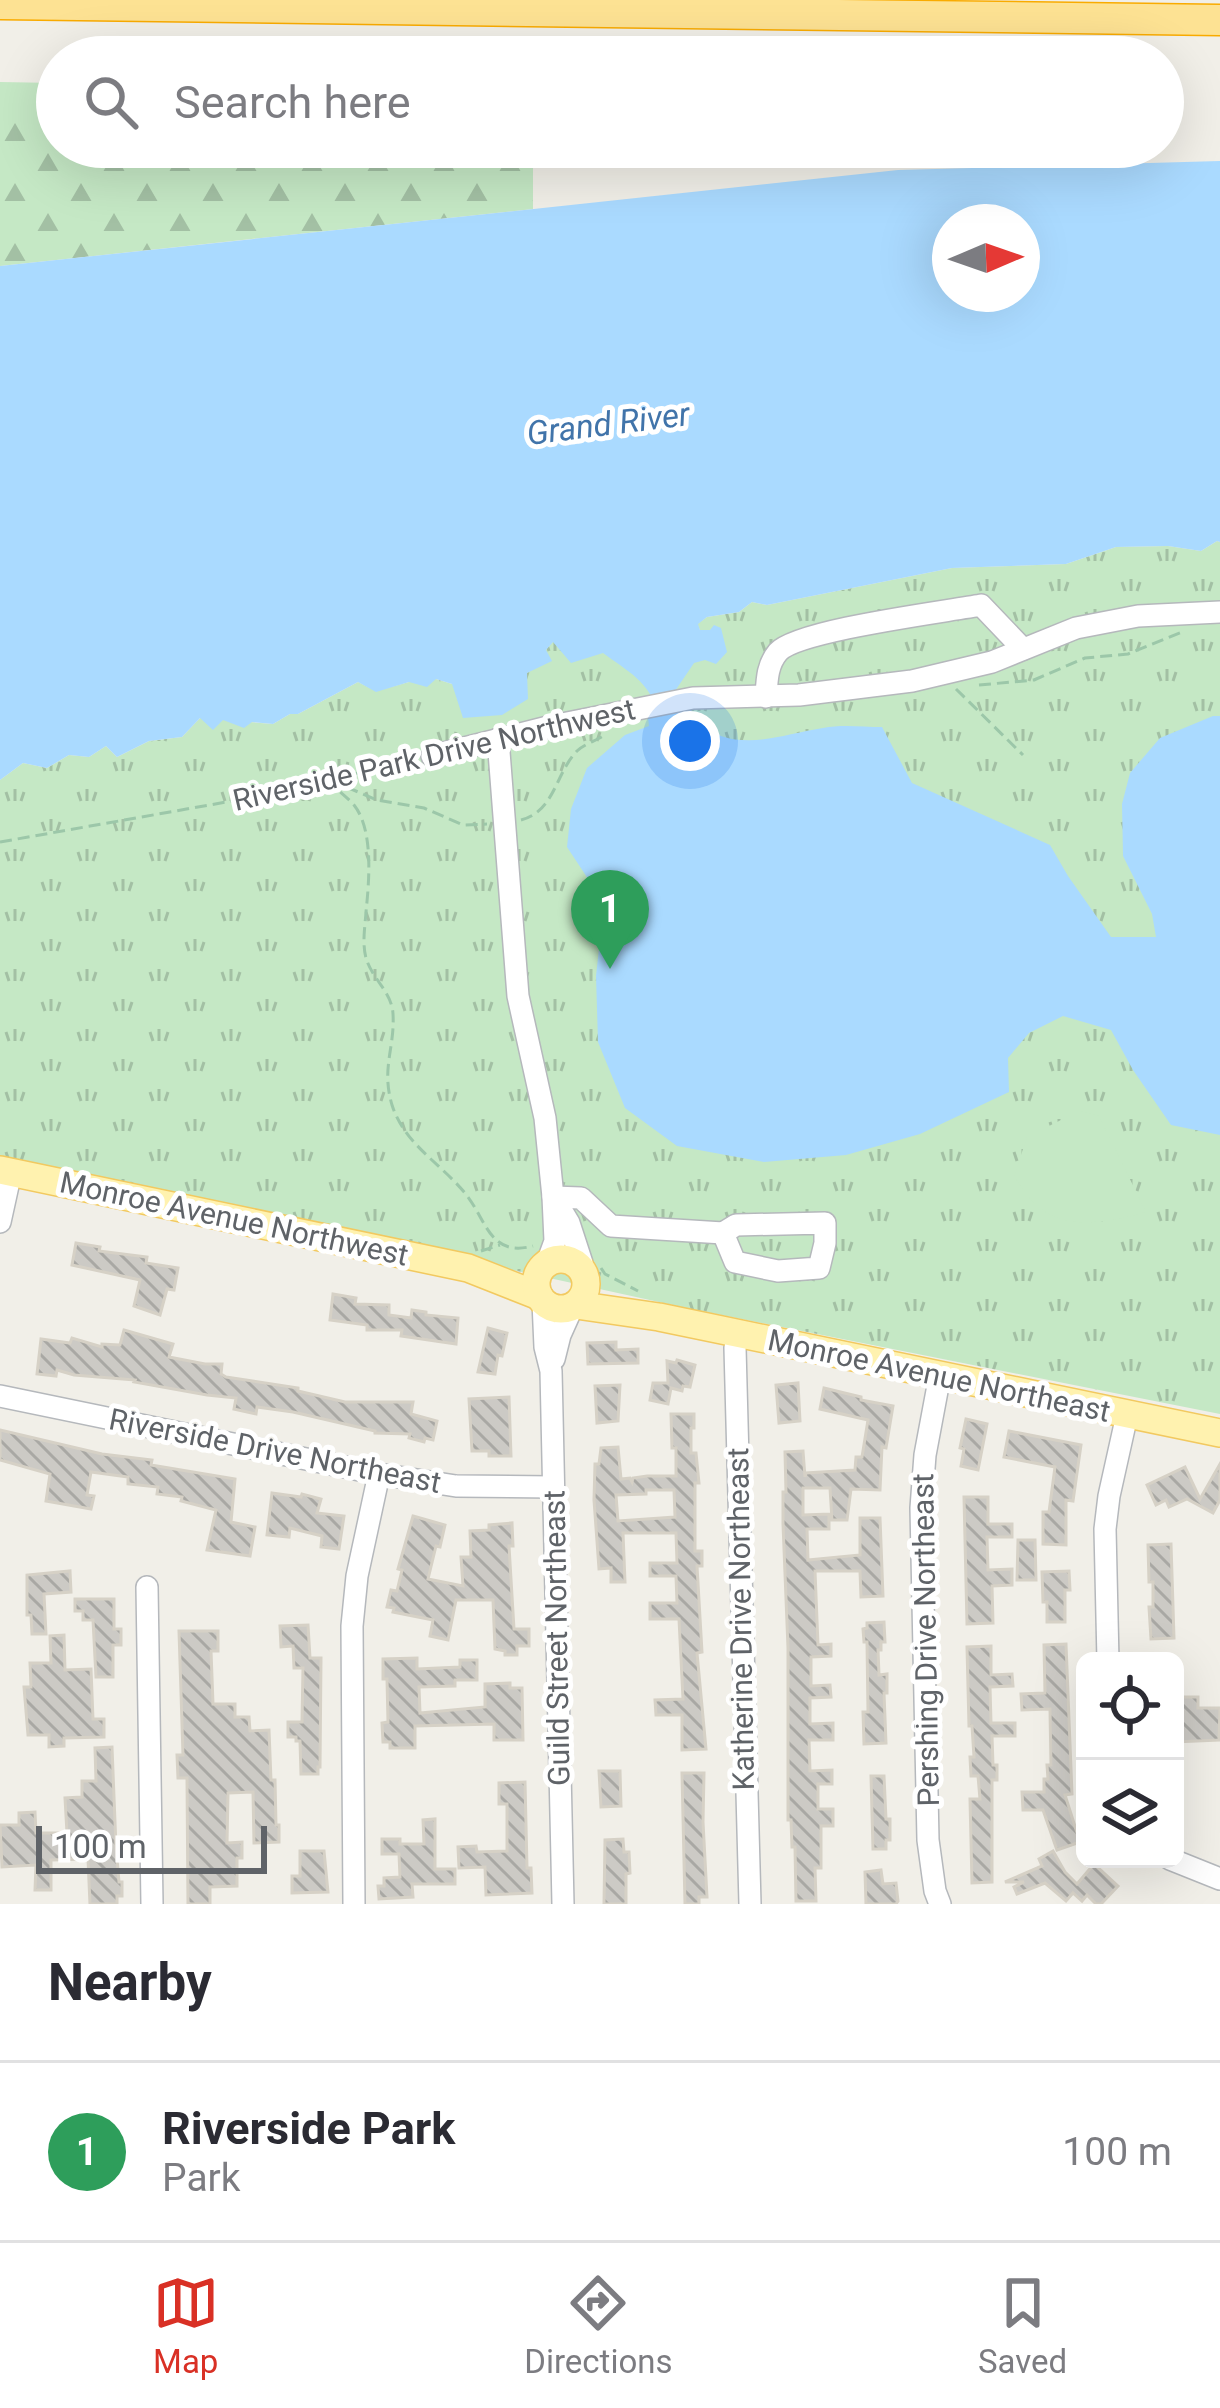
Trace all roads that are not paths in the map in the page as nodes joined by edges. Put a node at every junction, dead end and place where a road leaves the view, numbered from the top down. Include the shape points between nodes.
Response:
1 (0, 4) edge
2 (1220, 22) edge
3 (1220, 612) edge
4 (1023, 650) junction
5 (766, 697) junction
6 (498, 739) junction
7 (432, 756) road end
8 (5, 1171) edge
9 (553, 1197) junction
10 (0, 1222) edge
11 (723, 1233) junction
12 (473, 1260) junction
13 (546, 1264) junction
14 (583, 1272) junction
15 (541, 1299) junction
16 (574, 1306) junction
17 (659, 1317) junction
18 (738, 1334) junction
19 (551, 1371) junction
20 (940, 1375) junction
21 (0, 1396) edge
22 (1127, 1415) junction
23 (1220, 1433) edge
24 (379, 1474) junction
25 (553, 1487) junction
26 (147, 1587) dead end
27 (1108, 1652) edge
28 (1184, 1865) edge
29 (1220, 1879) edge
30 (152, 1904) edge
31 (354, 1904) edge
32 (563, 1904) edge
33 (750, 1904) edge
34 (940, 1904) edge

1 - 2 highway
3 - 4 street, Riverside Park Drive Northwest via 1138,616 1076,628
4 - 5 street, Riverside Park Drive Northwest via 912,681
4 - 5 street via 981,605 781,648
5 - 6 street, Riverside Park Drive Northwest via 693,698
6 - 7 street, Riverside Park Drive Northwest
6 - 9 street via 518,996
8 - 10 street
8 - 12 main road, Monroe Avenue Northwest
9 - 11 street via 581,1198 616,1227
9 - 13 street via 555,1241
9 - 14 street
11 - 11 street via 735,1262 778,1271 819,1268 826,1243 825,1223 736,1225
12 - 13 main road, Monroe Avenue Northwest
12 - 15 main road, Monroe Avenue Northwest
13 - 14 main road via 562,1259
13 - 15 main road via 536,1280
14 - 16 main road via 584,1296
14 - 17 main road, Monroe Avenue Northeast
15 - 16 main road via 557,1309
15 - 19 street, Guild Street Northeast
16 - 17 main road, Monroe Avenue Northeast
16 - 19 street, Guild Street Northeast
17 - 18 main road, Monroe Avenue Northeast
18 - 20 main road, Monroe Avenue Northeast
18 - 33 street, Katherine Drive Northeast
19 - 25 street, Guild Street Northeast
20 - 22 main road, Monroe Avenue Northeast
20 - 34 street, Pershing Drive Northeast via 921,1508 928,1840
21 - 24 street, Riverside Drive Northeast
22 - 23 main road, Monroe Avenue Northeast
22 - 27 street via 1105,1529
24 - 25 street, Riverside Drive Northeast via 472,1487
24 - 31 street via 352,1627
25 - 32 street, Guild Street Northeast
26 - 30 street
28 - 29 street

